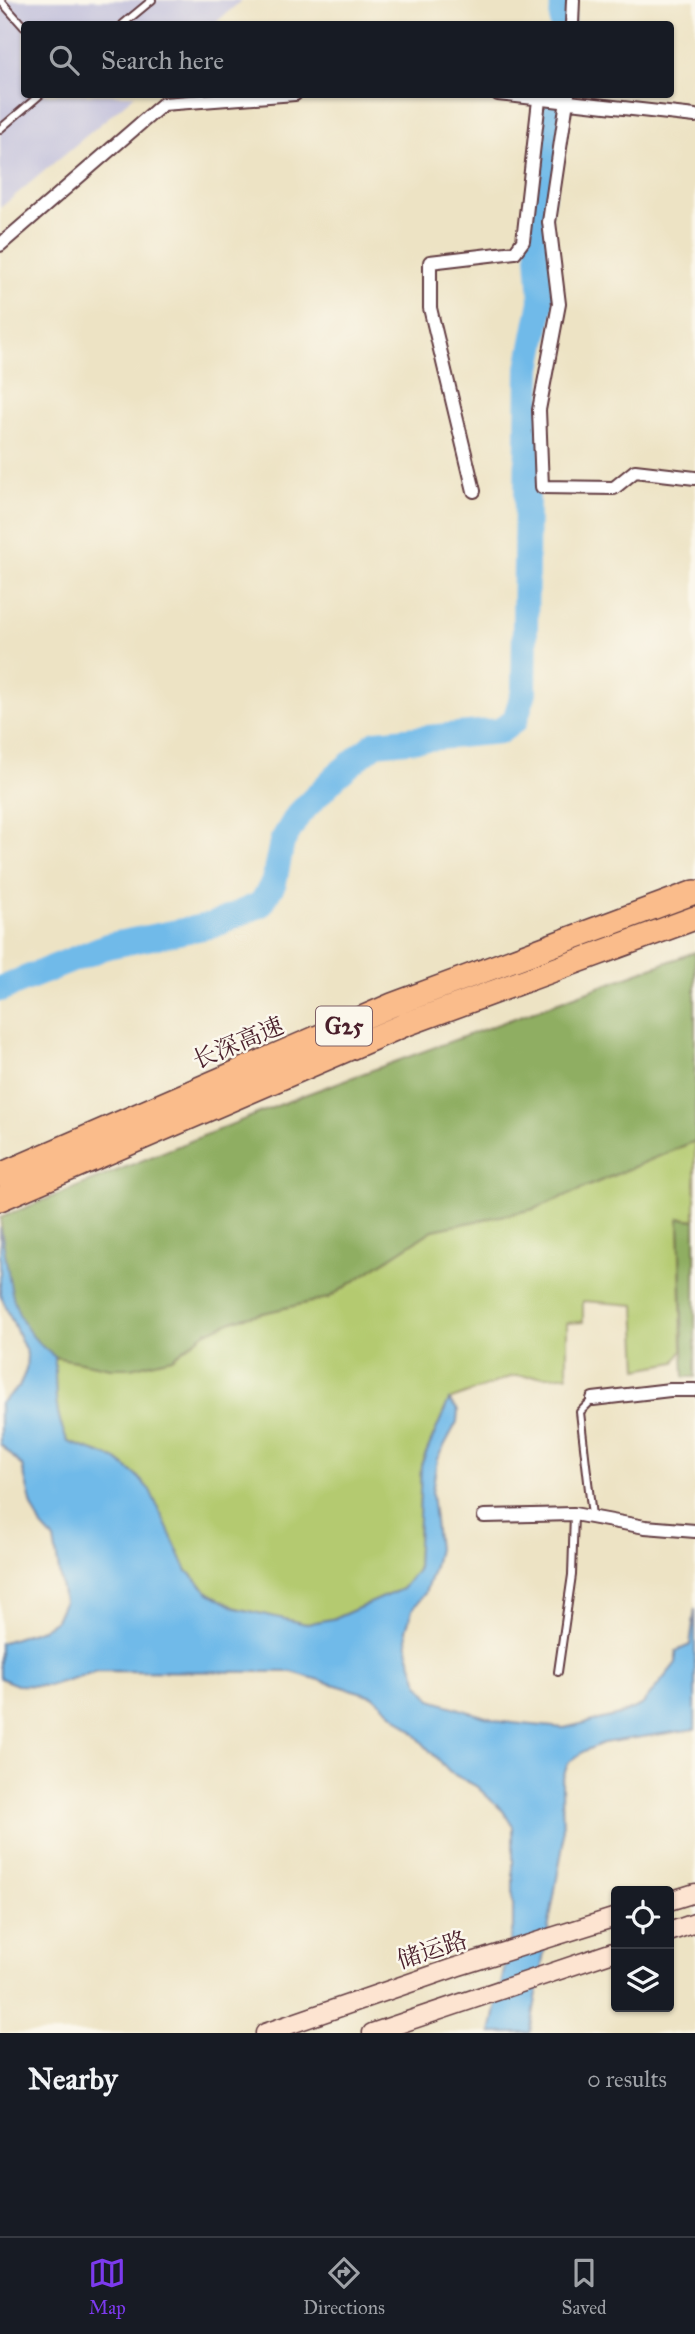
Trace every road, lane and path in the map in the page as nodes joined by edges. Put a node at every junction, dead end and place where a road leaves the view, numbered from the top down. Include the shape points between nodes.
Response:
1 (1, 0) edge
2 (152, 0) edge
3 (573, 0) edge
4 (127, 21) edge
5 (572, 21) edge
6 (21, 23) edge
7 (36, 98) edge
8 (242, 98) edge
9 (527, 98) edge
10 (542, 100) junction
11 (566, 100) edge
12 (695, 116) edge
13 (0, 129) edge
14 (0, 246) edge
15 (695, 478) edge
16 (474, 491) dead end
17 (695, 892) edge
18 (695, 918) edge
19 (0, 1174) edge
20 (0, 1199) edge
21 (695, 1390) edge
22 (593, 1399) joint
23 (574, 1514) junction
24 (484, 1516) dead end
25 (592, 1516) junction
26 (695, 1531) edge
27 (558, 1672) dead end
28 (695, 1893) edge
29 (674, 1899) edge
30 (611, 1919) edge
31 (695, 1923) edge
32 (674, 1930) edge
33 (611, 1953) edge
34 (265, 2033) edge
35 (372, 2033) edge

1 - 6 lane
2 - 4 lane
3 - 5 street
7 - 13 lane
8 - 14 street via 163,104
9 - 10 street
10 - 11 street
10 - 16 street via 523,241 515,253 430,262 430,308
11 - 12 street
11 - 15 street via 549,222 559,304 539,410 542,486 614,488 635,471
17 - 19 highway, 长深高速 / G25 via 392,1005
18 - 20 highway, 长深高速 / G25 via 404,1025
21 - 22 street
22 - 25 lane via 580,1412
23 - 24 street
23 - 25 street
23 - 27 lane via 572,1575
25 - 26 street via 645,1528
28 - 29 main road
30 - 34 main road, 储运路
31 - 32 main road
33 - 35 main road

